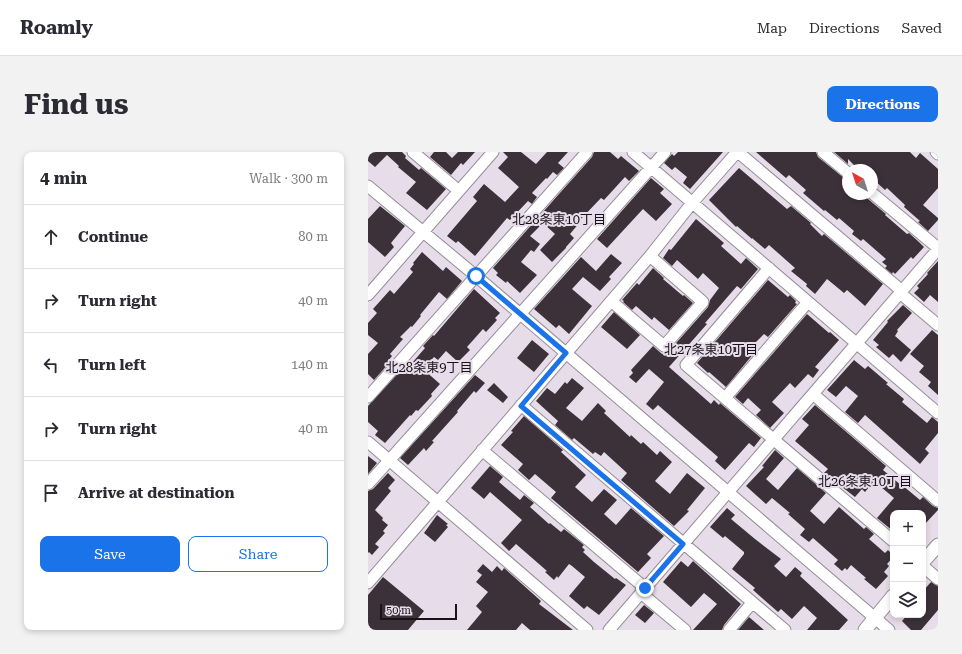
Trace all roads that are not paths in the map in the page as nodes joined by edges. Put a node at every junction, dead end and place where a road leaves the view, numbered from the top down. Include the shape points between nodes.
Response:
1 (413, 152) edge
2 (586, 152) edge
3 (633, 152) edge
4 (665, 152) edge
5 (737, 152) edge
6 (823, 152) edge
7 (936, 152) edge
8 (488, 154) edge
9 (938, 154) edge
10 (650, 168) junction
11 (842, 168) edge
12 (369, 188) edge
13 (459, 191) junction
14 (878, 198) edge
15 (692, 203) junction
16 (422, 232) junction
17 (938, 249) edge
18 (650, 256) junction
19 (769, 268) junction
20 (476, 276) junction
21 (901, 292) junction
22 (368, 295) edge
23 (611, 301) junction
24 (808, 302) junction
25 (520, 314) junction
26 (938, 325) edge
27 (857, 343) junction
28 (566, 353) junction
29 (813, 394) junction
30 (368, 397) edge
31 (725, 398) junction
32 (521, 406) junction
33 (938, 413) edge
34 (774, 440) junction
35 (368, 442) edge
36 (482, 450) junction
37 (389, 460) junction
38 (368, 484) edge
39 (728, 492) junction
40 (938, 501) edge
41 (438, 502) junction
42 (890, 538) edge
43 (683, 544) junction
44 (938, 545) edge
45 (926, 559) edge
46 (926, 569) edge
47 (938, 579) edge
48 (368, 583) edge
49 (643, 591) junction
50 (890, 599) edge
51 (752, 603) junction
52 (874, 618) junction
53 (587, 630) edge
54 (609, 630) edge
55 (685, 630) edge
56 (729, 630) edge
57 (785, 630) edge
58 (865, 630) edge
59 (889, 630) edge

1 - 13 street
2 - 20 street
3 - 10 street
4 - 10 street
5 - 15 street
5 - 21 street
6 - 11 street
7 - 9 street
8 - 13 street
10 - 15 street
10 - 25 street
12 - 16 street
13 - 16 street
14 - 17 street
15 - 18 street
15 - 19 street
16 - 20 street
16 - 22 street
17 - 21 street
18 - 23 street
18 - 23 street via 703,302 664,346
19 - 24 street
19 - 31 street via 686,365
20 - 25 street
20 - 30 street
21 - 26 street
21 - 27 street
23 - 28 street
24 - 27 street
24 - 31 street
25 - 28 street
25 - 37 street
27 - 29 street
27 - 33 street
28 - 32 street
28 - 39 street
29 - 34 street
29 - 40 street
31 - 34 street
32 - 36 street
32 - 43 street
34 - 39 street
34 - 42 street
35 - 37 street
36 - 41 street
36 - 49 street
37 - 38 street
37 - 41 street
39 - 43 street
39 - 52 street
41 - 48 street
41 - 53 street
43 - 49 street
43 - 51 street
44 - 45 street
46 - 47 street
49 - 54 street
49 - 55 street
50 - 52 street
51 - 56 street
51 - 57 street
52 - 58 street
52 - 59 street

